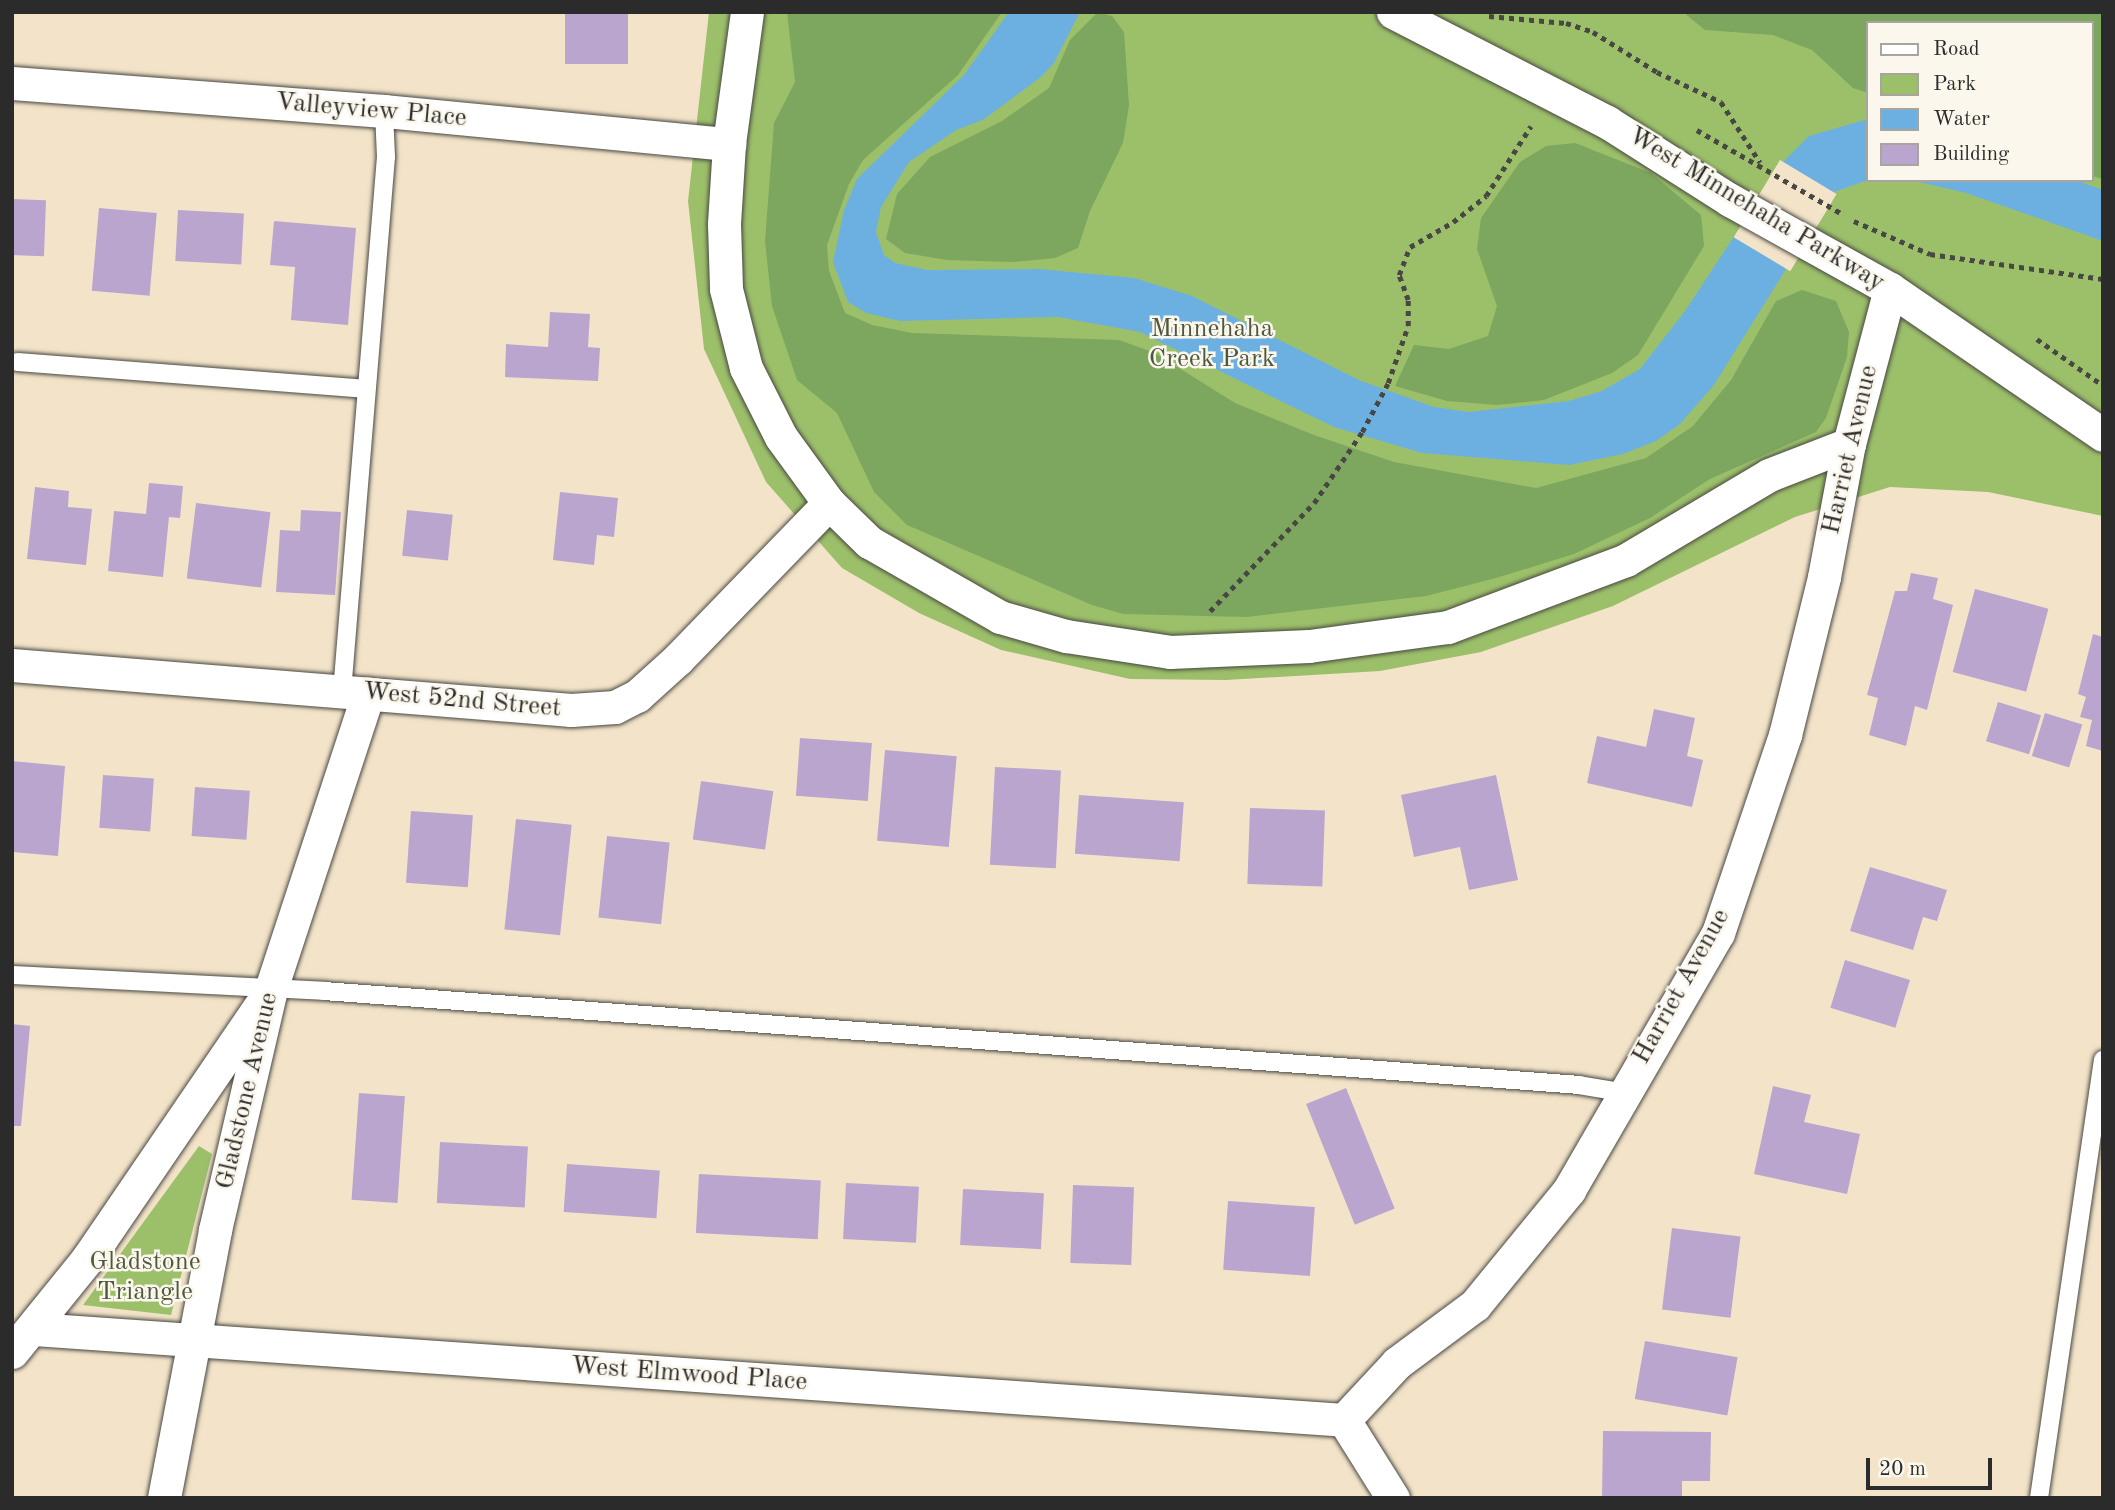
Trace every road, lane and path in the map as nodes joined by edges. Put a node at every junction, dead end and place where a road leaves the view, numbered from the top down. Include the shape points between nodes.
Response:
1 (747, 12) edge
2 (1392, 12) edge
3 (1475, 12) edge
4 (12, 83) edge
5 (1551, 91) junction
6 (384, 111) junction
7 (729, 144) junction
8 (2103, 279) edge
9 (1890, 289) junction
10 (17, 362) dead end
11 (365, 388) junction
12 (2103, 435) edge
13 (1849, 444) junction
14 (829, 503) junction
15 (1204, 617) dead end
16 (12, 665) edge
17 (355, 693) junction
18 (12, 975) edge
19 (271, 989) junction
20 (2103, 1060) edge
21 (1622, 1092) junction
22 (23, 1340) edge
23 (193, 1341) junction
24 (1343, 1420) junction
25 (164, 1498) edge
26 (1393, 1498) edge
27 (2039, 1498) edge

1 - 7 street
2 - 5 street, West Minnehaha Parkway
3 - 8 path via 1566,23 1600,35 1657,72 1721,102 1762,166 1850,219 1930,254
4 - 6 street, Valleyview Place
5 - 9 street, West Minnehaha Parkway via 1730,200
5 - 15 path via 1486,196 1409,247 1399,275 1409,311 1388,383 1362,432 1314,503
6 - 7 street, Valleyview Place
6 - 11 lane via 386,157
7 - 14 street via 726,289 746,368 781,437
9 - 12 street, West Minnehaha Parkway
9 - 13 street, Harriet Avenue
10 - 11 lane
11 - 17 lane
13 - 14 street via 1769,475 1626,560 1448,627 1309,646 1170,652 1066,636 1000,617 869,542
13 - 21 street, Harriet Avenue via 1824,577 1785,735 1718,933
14 - 17 street, West 52nd Street via 678,659 637,696 615,707 572,710
16 - 17 street, West 52nd Street
17 - 19 street, Gladstone Avenue
18 - 19 lane
19 - 21 lane via 1579,1085
19 - 22 street, West Elmwood Place via 172,1140
19 - 23 street, Gladstone Avenue
20 - 27 lane
21 - 24 street, Harriet Avenue via 1569,1190 1475,1305 1397,1363
22 - 23 street, West Elmwood Place
23 - 24 street, West Elmwood Place
23 - 25 street, Gladstone Avenue
24 - 26 street

